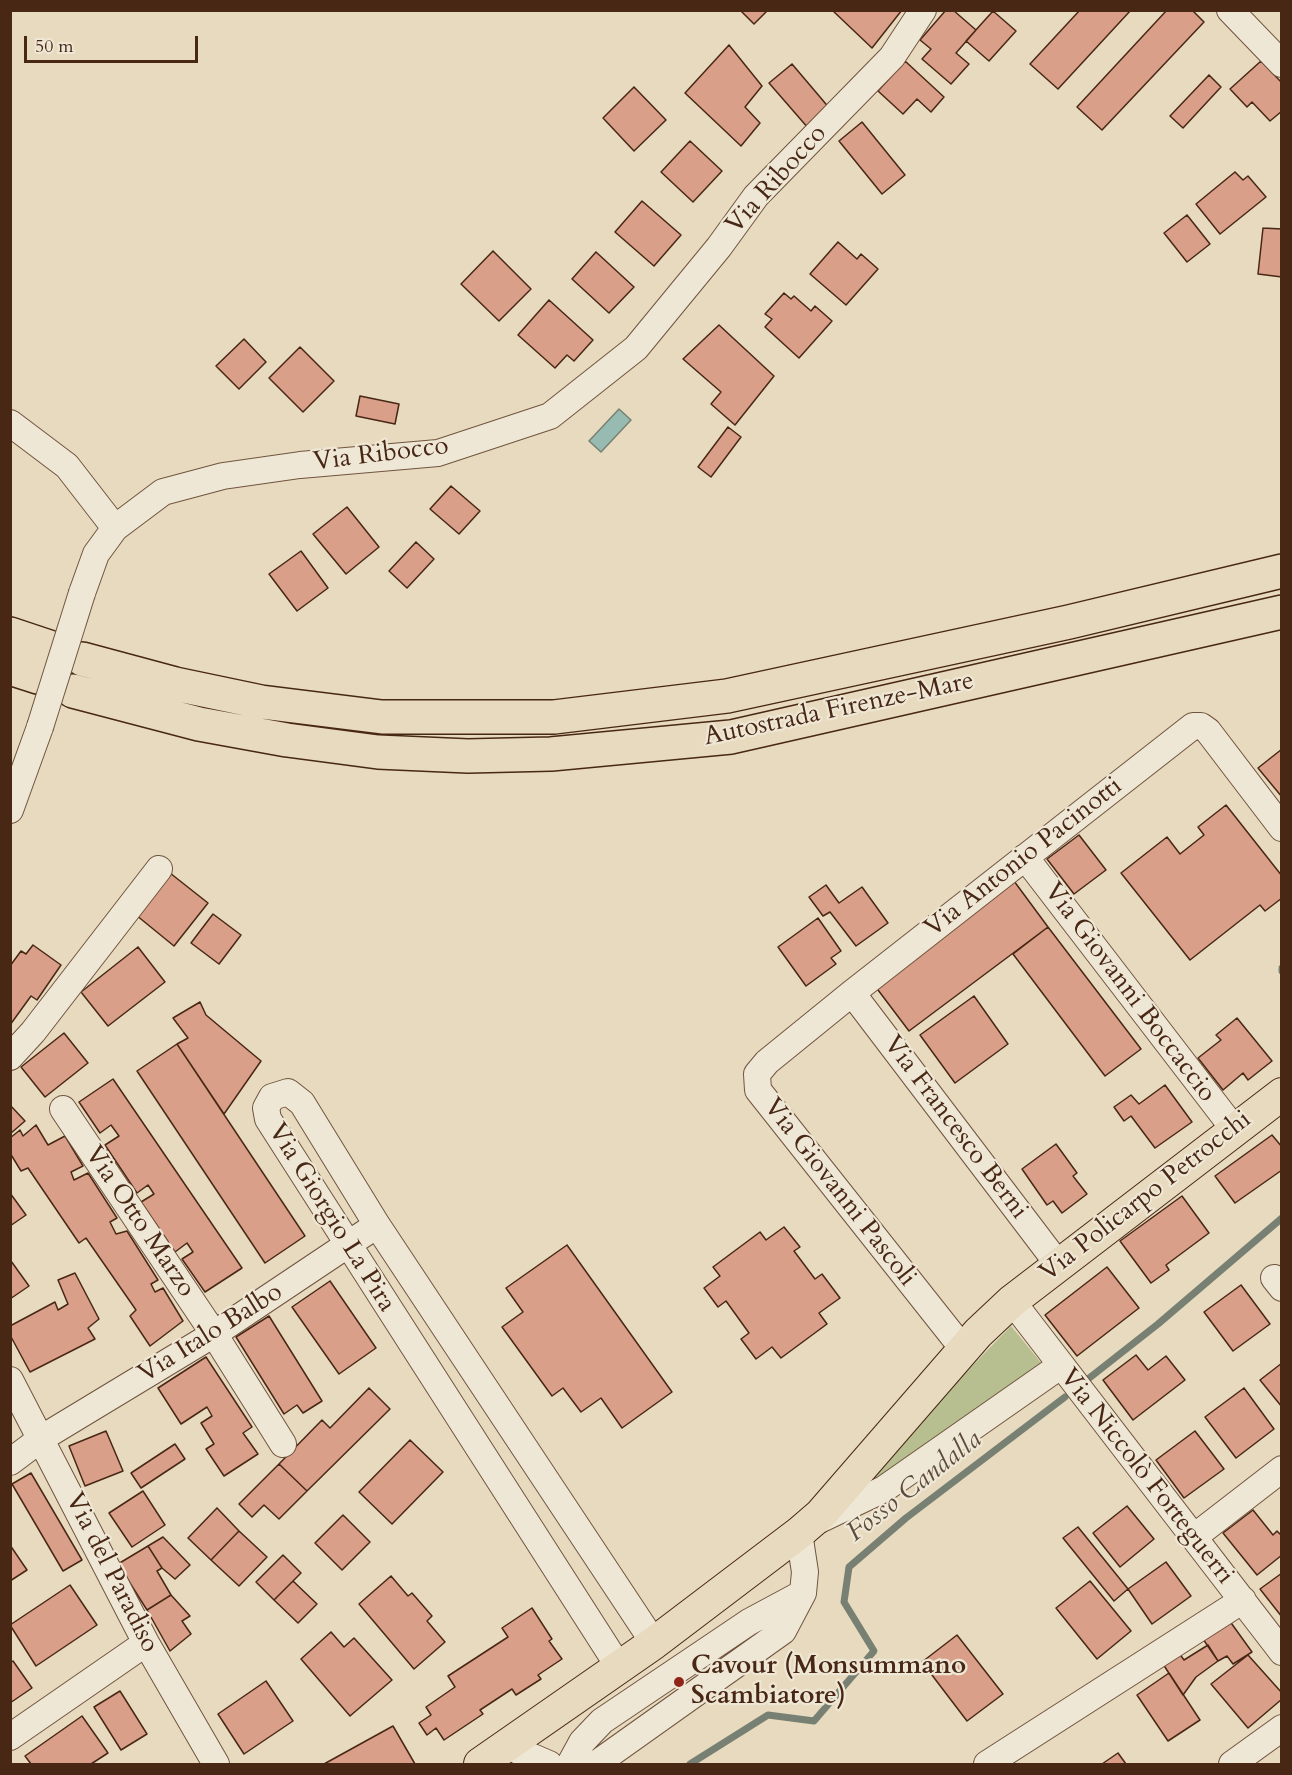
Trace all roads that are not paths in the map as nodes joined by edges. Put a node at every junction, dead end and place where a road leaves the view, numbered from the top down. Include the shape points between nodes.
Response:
1 (923, 10) edge
2 (1230, 10) edge
3 (1281, 64) edge
4 (10, 423) edge
5 (115, 528) junction
6 (1281, 571) edge
7 (1281, 612) edge
8 (10, 634) edge
9 (49, 647) dead end
10 (82, 658) dead end
11 (73, 690) dead end
12 (10, 810) edge
13 (1281, 828) edge
14 (1025, 857) junction
15 (159, 869) dead end
16 (852, 993) junction
17 (10, 1057) edge
18 (1281, 1094) edge
19 (63, 1109) dead end
20 (1234, 1130) junction
21 (377, 1225) junction
22 (347, 1246) junction
23 (1058, 1264) junction
24 (1012, 1301) junction
25 (214, 1334) junction
26 (964, 1350) junction
27 (1060, 1366) junction
28 (10, 1380) edge
29 (42, 1438) junction
30 (283, 1444) dead end
31 (10, 1462) edge
32 (1281, 1469) edge
33 (805, 1528) junction
34 (1194, 1537) junction
35 (803, 1593) junction
36 (1242, 1600) junction
37 (146, 1643) junction
38 (654, 1643) junction
39 (1281, 1652) edge
40 (619, 1667) junction
41 (1281, 1728) edge
42 (10, 1737) edge
43 (507, 1746) junction
44 (216, 1764) edge
45 (480, 1764) edge
46 (549, 1764) edge
47 (570, 1764) edge
48 (596, 1764) edge
49 (987, 1764) edge
50 (1232, 1764) edge

1 - 5 street, Via Ribocco via 892,57 756,196 636,348 550,416 438,453 300,465 192,483 150,499
2 - 3 street
4 - 5 street via 67,466
5 - 12 street, Via Ribocco, bridge via 96,554
6 - 10 highway, Autostrada Firenze-Mare via 1069,622 727,696 554,717 371,716 261,702 175,684
7 - 11 highway, Autostrada Firenze-Mare via 731,737 551,754 378,752 286,740 199,724
8 - 9 highway
13 - 14 street, Via Antonio Pacinotti via 1208,731 1197,725
14 - 16 street, Via Antonio Pacinotti
14 - 20 street, Via Giovanni Boccaccio
15 - 17 street
16 - 23 street, Via Francesco Berni
16 - 26 street, Via Giovanni Pascoli via 767,1062 757,1074 758,1090
18 - 20 main road, Via Policarpo Petrocchi
19 - 25 street, Via Otto Marzo
20 - 23 main road, Via Policarpo Petrocchi
21 - 22 street, Via Italo Balbo
21 - 22 street, Via Giorgio La Pira via 298,1098 288,1092 272,1097 266,1108 268,1119
21 - 38 street, Via Giorgio La Pira
22 - 25 street, Via Italo Balbo
22 - 40 street, Via Giorgio La Pira
23 - 24 main road, Via Policarpo Petrocchi
24 - 26 main road, Via Policarpo Petrocchi
24 - 27 street, Via Niccolò Forteguerri
25 - 29 street, Via Italo Balbo
25 - 30 street, Via Otto Marzo
26 - 33 main road, Via Policarpo Petrocchi
27 - 33 street via 884,1489
27 - 34 street, Via Niccolò Forteguerri
28 - 29 street, Via del Paradiso
29 - 31 street, Via Italo Balbo
29 - 37 street, Via del Paradiso
32 - 34 street
33 - 35 street
33 - 38 main road, Via Policarpo Petrocchi
34 - 36 street, Via Niccolò Forteguerri
35 - 47 street via 749,1622 602,1721 582,1742
35 - 48 street via 778,1636
36 - 39 street, Via Niccolò Forteguerri
36 - 49 street
37 - 42 street
37 - 44 street, Via del Paradiso
38 - 40 main road, Via Policarpo Petrocchi
40 - 43 main road, Via Policarpo Petrocchi
41 - 50 street
43 - 45 main road, Via Policarpo Petrocchi
43 - 46 street

